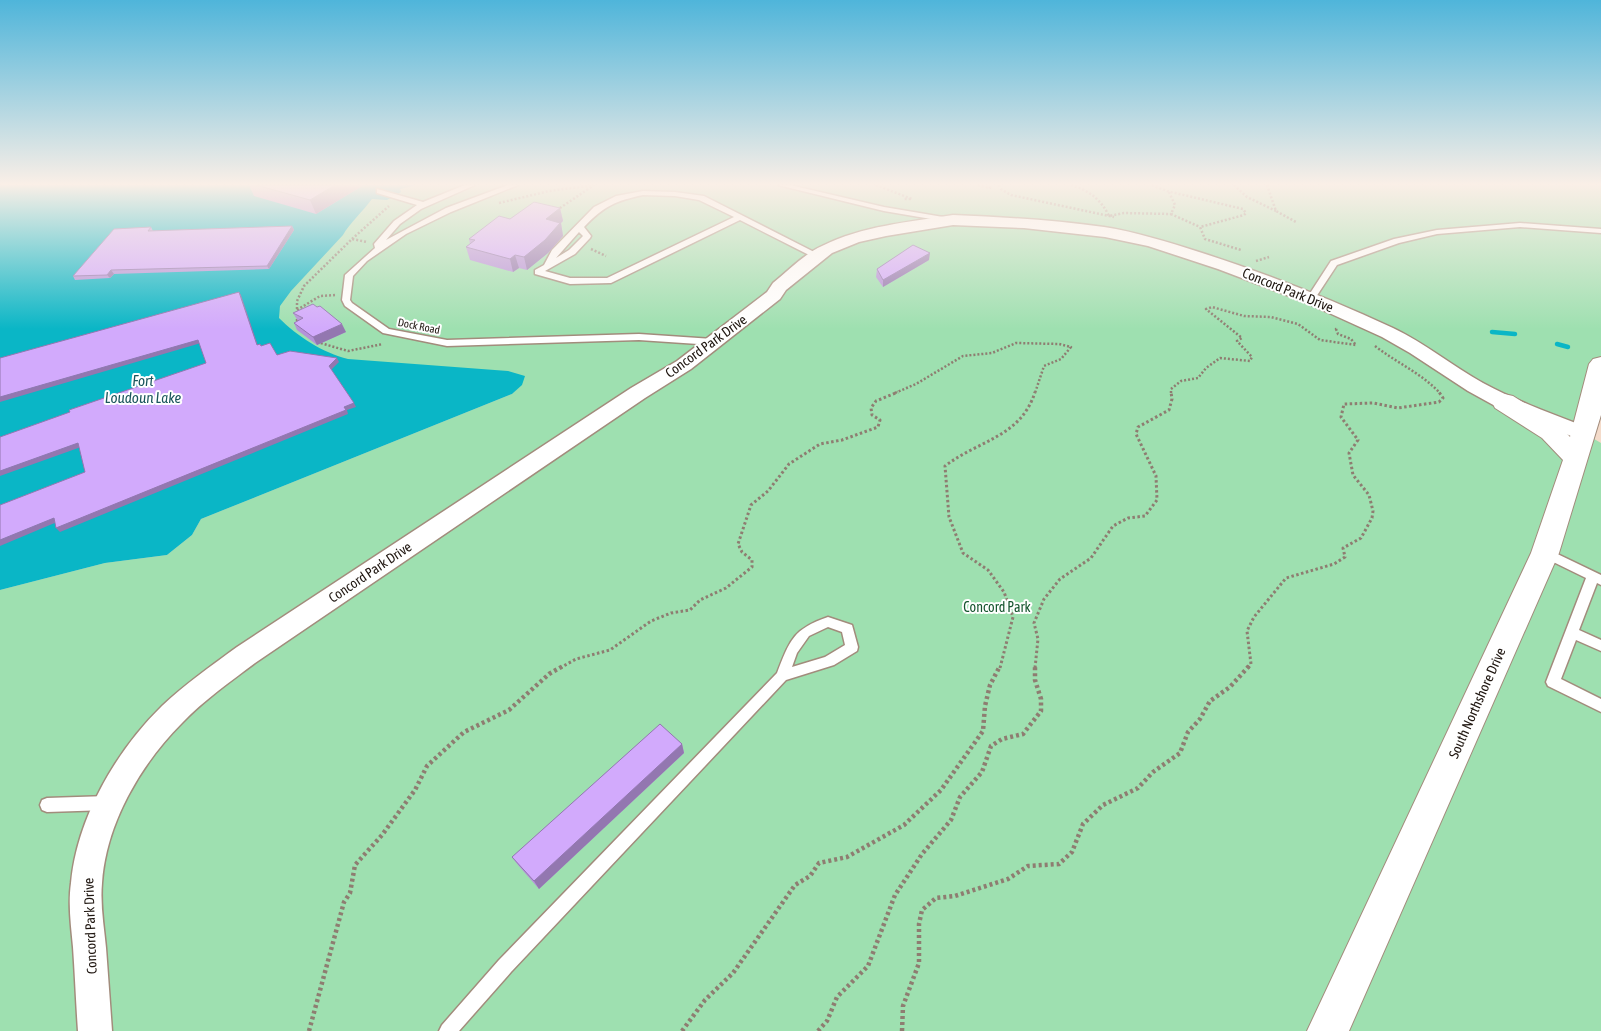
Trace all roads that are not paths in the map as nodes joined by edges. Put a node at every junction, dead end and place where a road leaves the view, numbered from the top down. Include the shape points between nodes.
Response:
1 (387, 233) edge
2 (405, 233) edge
3 (585, 233) edge
4 (710, 233) edge
5 (772, 233) edge
6 (876, 233) edge
7 (1101, 233) edge
8 (1432, 233) edge
9 (372, 254) junction
10 (818, 256) junction
11 (1311, 298) junction
12 (713, 342) junction
13 (1601, 364) edge
14 (1504, 402) joint
15 (1580, 446) junction
16 (1545, 553) junction
17 (1597, 578) edge
18 (1572, 632) junction
19 (1601, 646) edge
20 (782, 676) junction
21 (1601, 706) edge
22 (110, 803) junction
23 (47, 805) dead end
24 (95, 1031) edge
25 (448, 1031) edge
26 (1328, 1031) edge

1 - 9 lane
2 - 9 lane
3 - 4 lane via 587,236 572,252 538,272 570,281 608,282
5 - 10 lane
6 - 10 street, Concord Park Drive via 838,245
7 - 11 street, Concord Park Drive via 1130,237 1224,265
8 - 11 lane via 1397,241 1334,263
9 - 12 lane, Dock Road via 349,275 348,304 386,331 443,343 639,337
10 - 12 street, Concord Park Drive
11 - 14 street, Concord Park Drive via 1417,349
12 - 22 street, Concord Park Drive via 684,365 246,654 162,725 130,767
13 - 15 main road, South Northshore Drive
14 - 15 main road
15 - 16 main road, South Northshore Drive
16 - 17 lane
16 - 26 main road, South Northshore Drive
17 - 18 lane
18 - 19 lane
18 - 21 lane via 1553,682
20 - 20 lane via 829,661 852,647 848,629 828,622 805,632 792,650
20 - 25 lane via 505,966
22 - 23 lane
22 - 24 street, Concord Park Drive via 95,842 87,876

